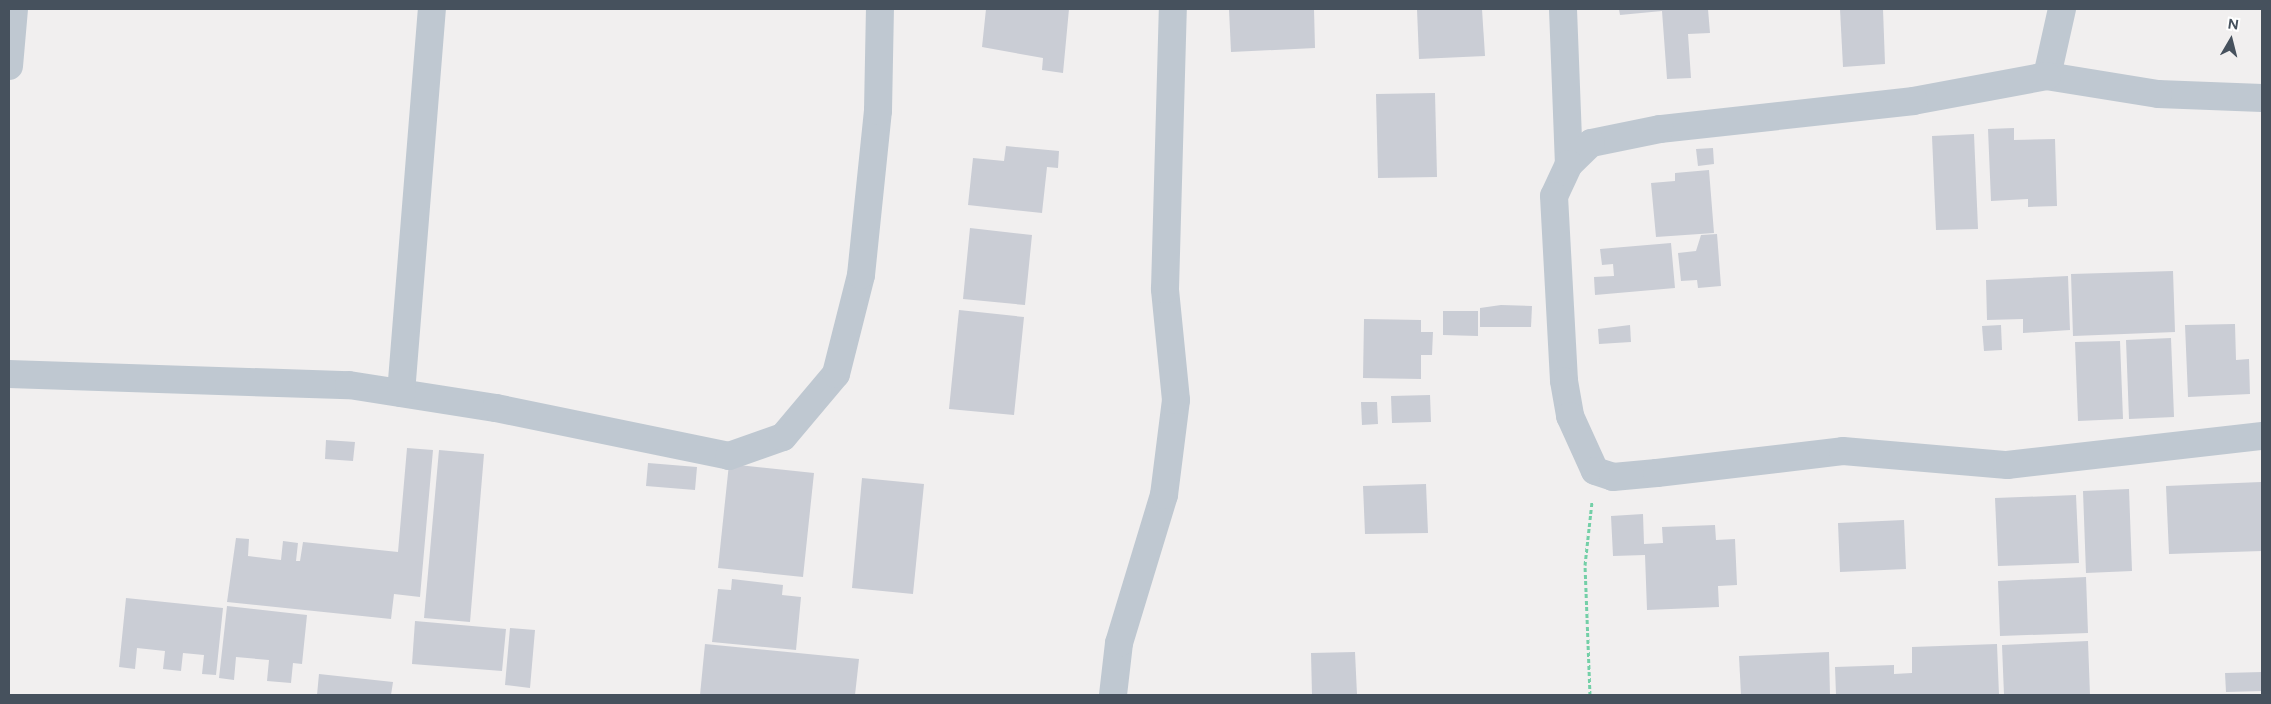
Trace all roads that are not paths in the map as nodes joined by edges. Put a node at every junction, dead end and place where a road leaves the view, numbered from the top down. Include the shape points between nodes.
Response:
1 (14, 9) edge
2 (432, 9) edge
3 (880, 9) edge
4 (1173, 9) edge
5 (1563, 9) edge
6 (2062, 9) edge
7 (9, 66) edge
8 (2047, 76) junction
9 (2262, 98) edge
10 (1569, 164) junction
11 (9, 374) edge
12 (401, 393) junction
13 (2262, 436) edge
14 (1113, 695) edge

1 - 7 street
2 - 12 street
3 - 12 street via 878,111 861,275 836,374 783,437 729,456 496,408
4 - 14 street via 1165,289 1176,400 1164,495 1119,643
5 - 10 street
6 - 8 street
8 - 9 street via 2158,94
8 - 10 street via 1914,101 1621,136 1591,143
10 - 13 street via 1554,196 1564,381 1570,416 1595,471 1613,477 1640,475 1843,451 2007,465
11 - 12 street via 348,385

